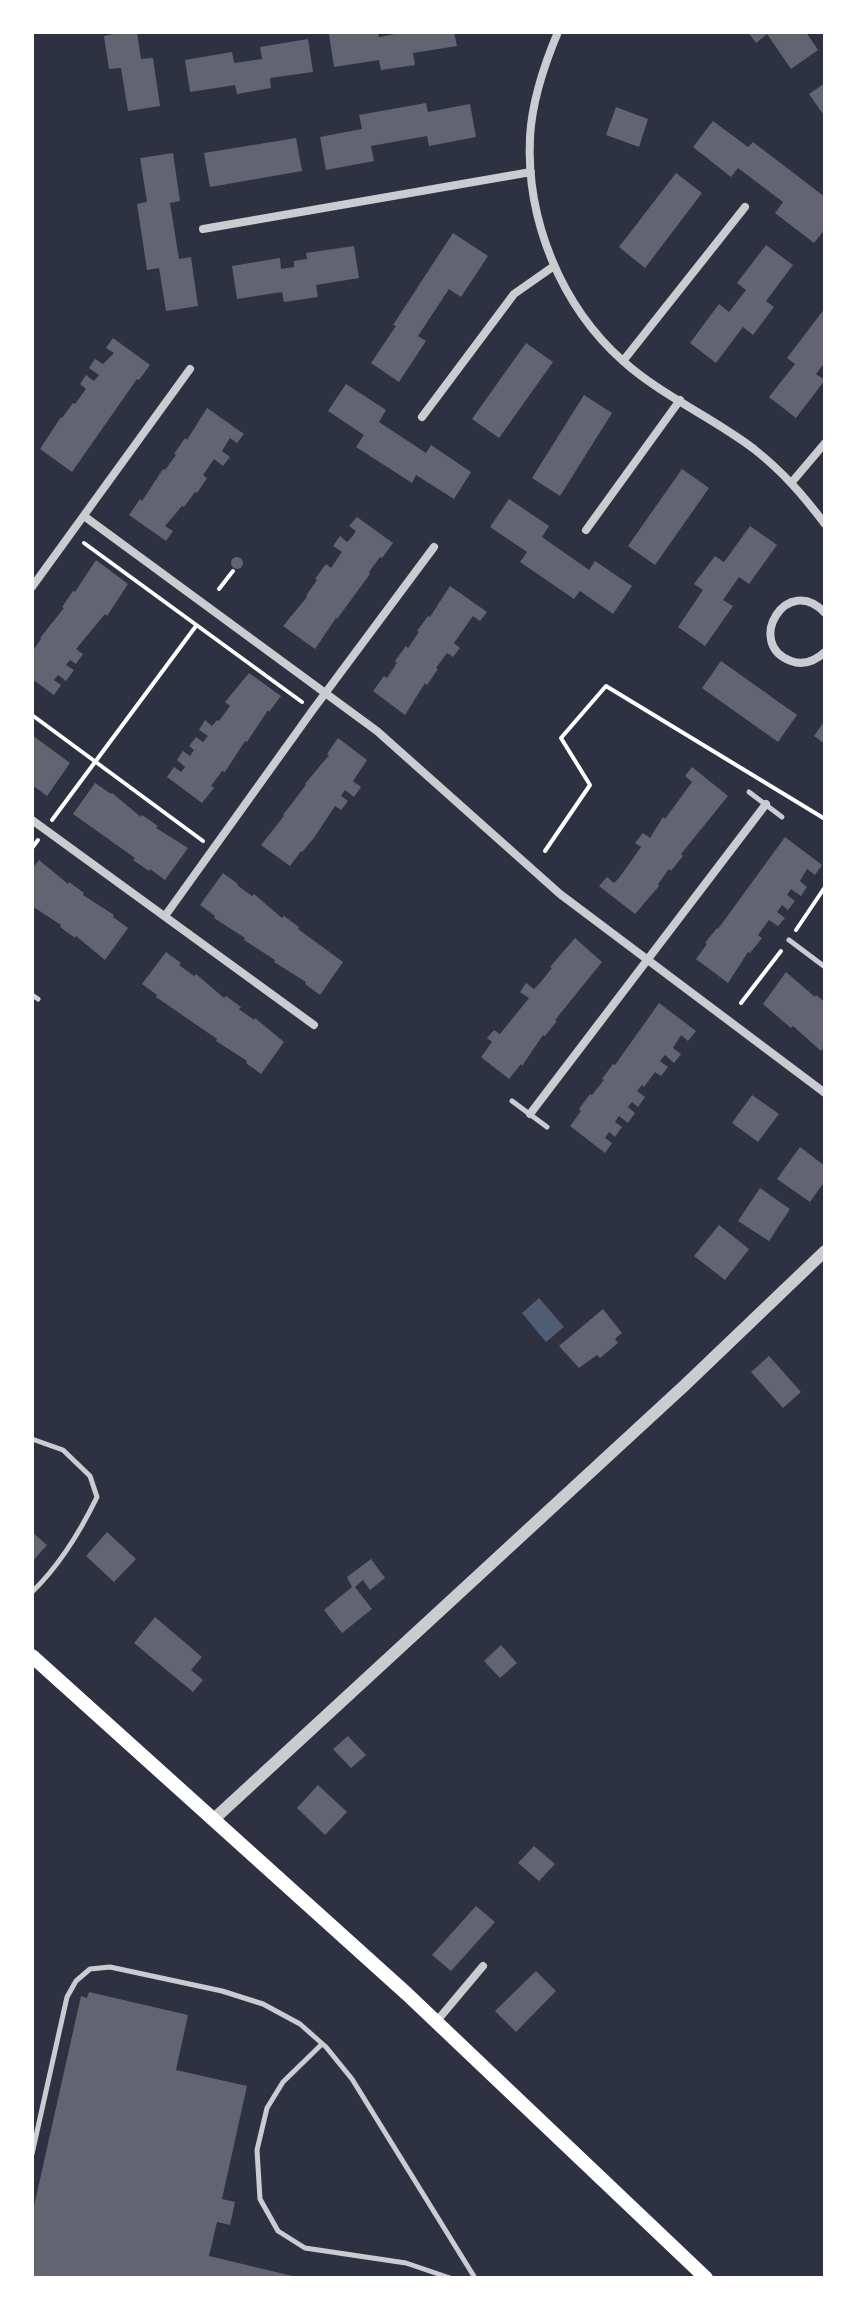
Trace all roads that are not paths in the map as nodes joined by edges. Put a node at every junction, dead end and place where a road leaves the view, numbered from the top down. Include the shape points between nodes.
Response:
1 (558, 32) edge
2 (531, 172) junction
3 (745, 207) dead end
4 (203, 229) dead end
5 (554, 266) junction
6 (623, 361) junction
7 (190, 369) dead end
8 (680, 400) junction
9 (422, 417) dead end
10 (825, 443) edge
11 (792, 482) junction
12 (84, 516) junction
13 (825, 524) edge
14 (586, 530) dead end
15 (434, 547) dead end
16 (32, 587) edge
17 (825, 612) edge
18 (825, 652) edge
19 (326, 694) junction
20 (749, 792) dead end
21 (766, 804) junction
22 (782, 817) dead end
23 (32, 820) edge
24 (165, 916) junction
25 (789, 940) dead end
26 (648, 961) junction
27 (825, 967) edge
28 (314, 1025) dead end
29 (825, 1093) edge
30 (512, 1101) dead end
31 (530, 1114) junction
32 (547, 1127) dead end
33 (825, 1251) edge
34 (32, 1439) edge
35 (32, 1592) edge
36 (32, 1656) edge
37 (214, 1819) junction
38 (483, 1966) dead end
39 (436, 2022) junction
40 (322, 2044) junction
41 (32, 2154) edge
42 (450, 2278) edge
43 (475, 2278) edge
44 (706, 2278) edge

1 - 2 street via 535,100
2 - 4 street
2 - 5 street via 543,239
3 - 6 street
5 - 6 street via 594,332
5 - 9 street via 514,294
6 - 8 street
7 - 12 street
8 - 11 street
8 - 14 street
10 - 11 street
11 - 13 street
12 - 16 street
12 - 19 street
15 - 19 street
17 - 18 street via 808,601 784,606 775,614 770,638 783,658 795,663 818,659
19 - 24 street
19 - 26 street via 377,731 560,894
20 - 21 lane
21 - 22 lane
21 - 26 street
23 - 24 street
24 - 28 street
25 - 27 lane
26 - 29 street
26 - 31 street
30 - 31 lane
31 - 32 lane
33 - 37 street
34 - 35 lane via 63,1450 90,1476 97,1497 79,1535
36 - 37 main road
37 - 39 main road
38 - 39 street
39 - 44 main road
40 - 41 lane via 300,2024 263,2004 110,1967 90,1969 67,1997
40 - 42 lane via 283,2082 267,2108 257,2150 260,2199 278,2231 305,2248 406,2263
40 - 43 lane via 352,2079

